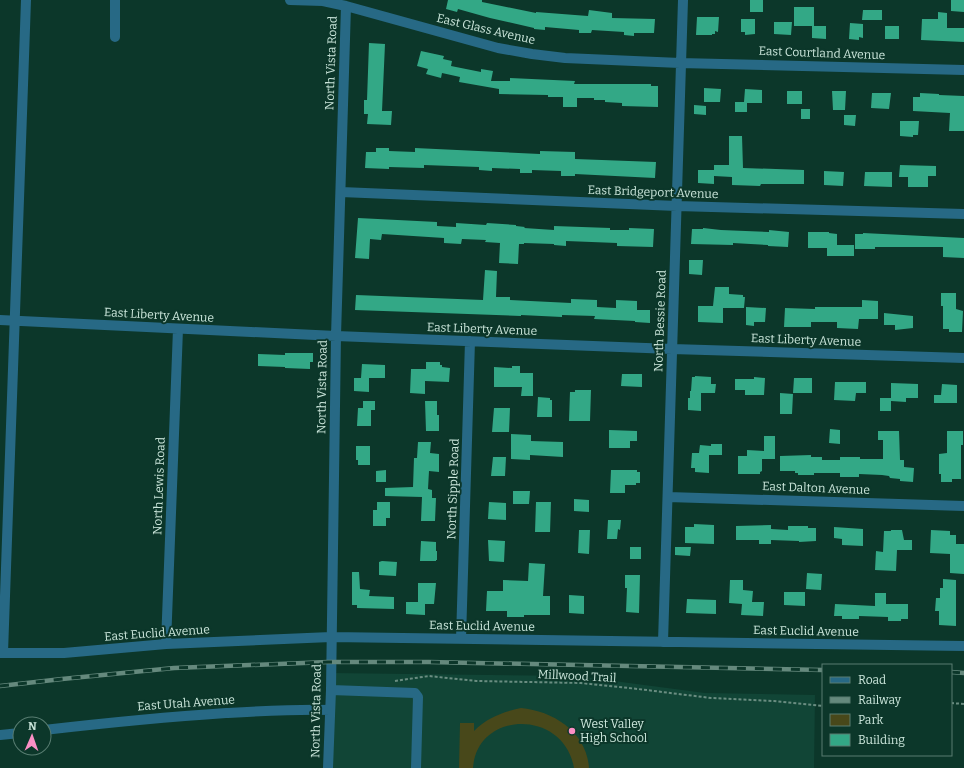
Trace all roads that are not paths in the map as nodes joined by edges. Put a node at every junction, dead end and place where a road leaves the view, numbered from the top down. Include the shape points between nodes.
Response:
1 (26, 0) edge
2 (115, 0) edge
3 (290, 0) edge
4 (683, 0) edge
5 (346, 6) junction
6 (115, 37) dead end
7 (680, 63) junction
8 (964, 70) edge
9 (341, 192) junction
10 (677, 206) junction
11 (964, 214) edge
12 (0, 320) edge
13 (16, 321) junction
14 (178, 329) junction
15 (336, 336) junction
16 (470, 341) junction
17 (672, 349) junction
18 (964, 358) edge
19 (668, 497) junction
20 (964, 506) edge
21 (331, 637) junction
22 (461, 638) junction
23 (663, 642) junction
24 (166, 644) junction
25 (964, 646) edge
26 (2, 653) edge
27 (331, 690) junction
28 (330, 710) junction
29 (52, 729) edge
30 (12, 734) edge
31 (0, 735) edge
32 (328, 768) edge
33 (416, 768) edge

1 - 13 street
2 - 6 street
3 - 5 street, East Glass Avenue via 323,1
4 - 7 street, North Bessie Road
5 - 7 street, East Glass Avenue via 498,48 532,54
5 - 9 street, North Vista Road
7 - 8 street, East Courtland Avenue
7 - 10 street, North Bessie Road
9 - 10 street, East Bridgeport Avenue
9 - 15 street, North Vista Road
10 - 11 street, East Bridgeport Avenue
10 - 17 street, North Bessie Road
12 - 13 street, East Liberty Avenue
13 - 14 street, East Liberty Avenue
13 - 26 street
14 - 15 street, East Liberty Avenue
14 - 24 street, North Lewis Road
15 - 16 street, East Liberty Avenue
15 - 21 street, North Vista Road
16 - 17 street, East Liberty Avenue
16 - 22 street, North Sipple Road
17 - 18 street, East Liberty Avenue
17 - 19 street, North Bessie Road
19 - 20 street, East Dalton Avenue
19 - 23 street, North Bessie Road
21 - 22 street, East Euclid Avenue
21 - 24 street, East Euclid Avenue
21 - 27 street, North Vista Road
22 - 23 street, East Euclid Avenue
23 - 25 street, East Euclid Avenue
24 - 26 street, East Euclid Avenue via 64,653
27 - 28 street, North Vista Road
27 - 33 street via 414,693 418,697
28 - 29 street, East Utah Avenue via 160,717
28 - 32 street, North Vista Road
30 - 31 street

